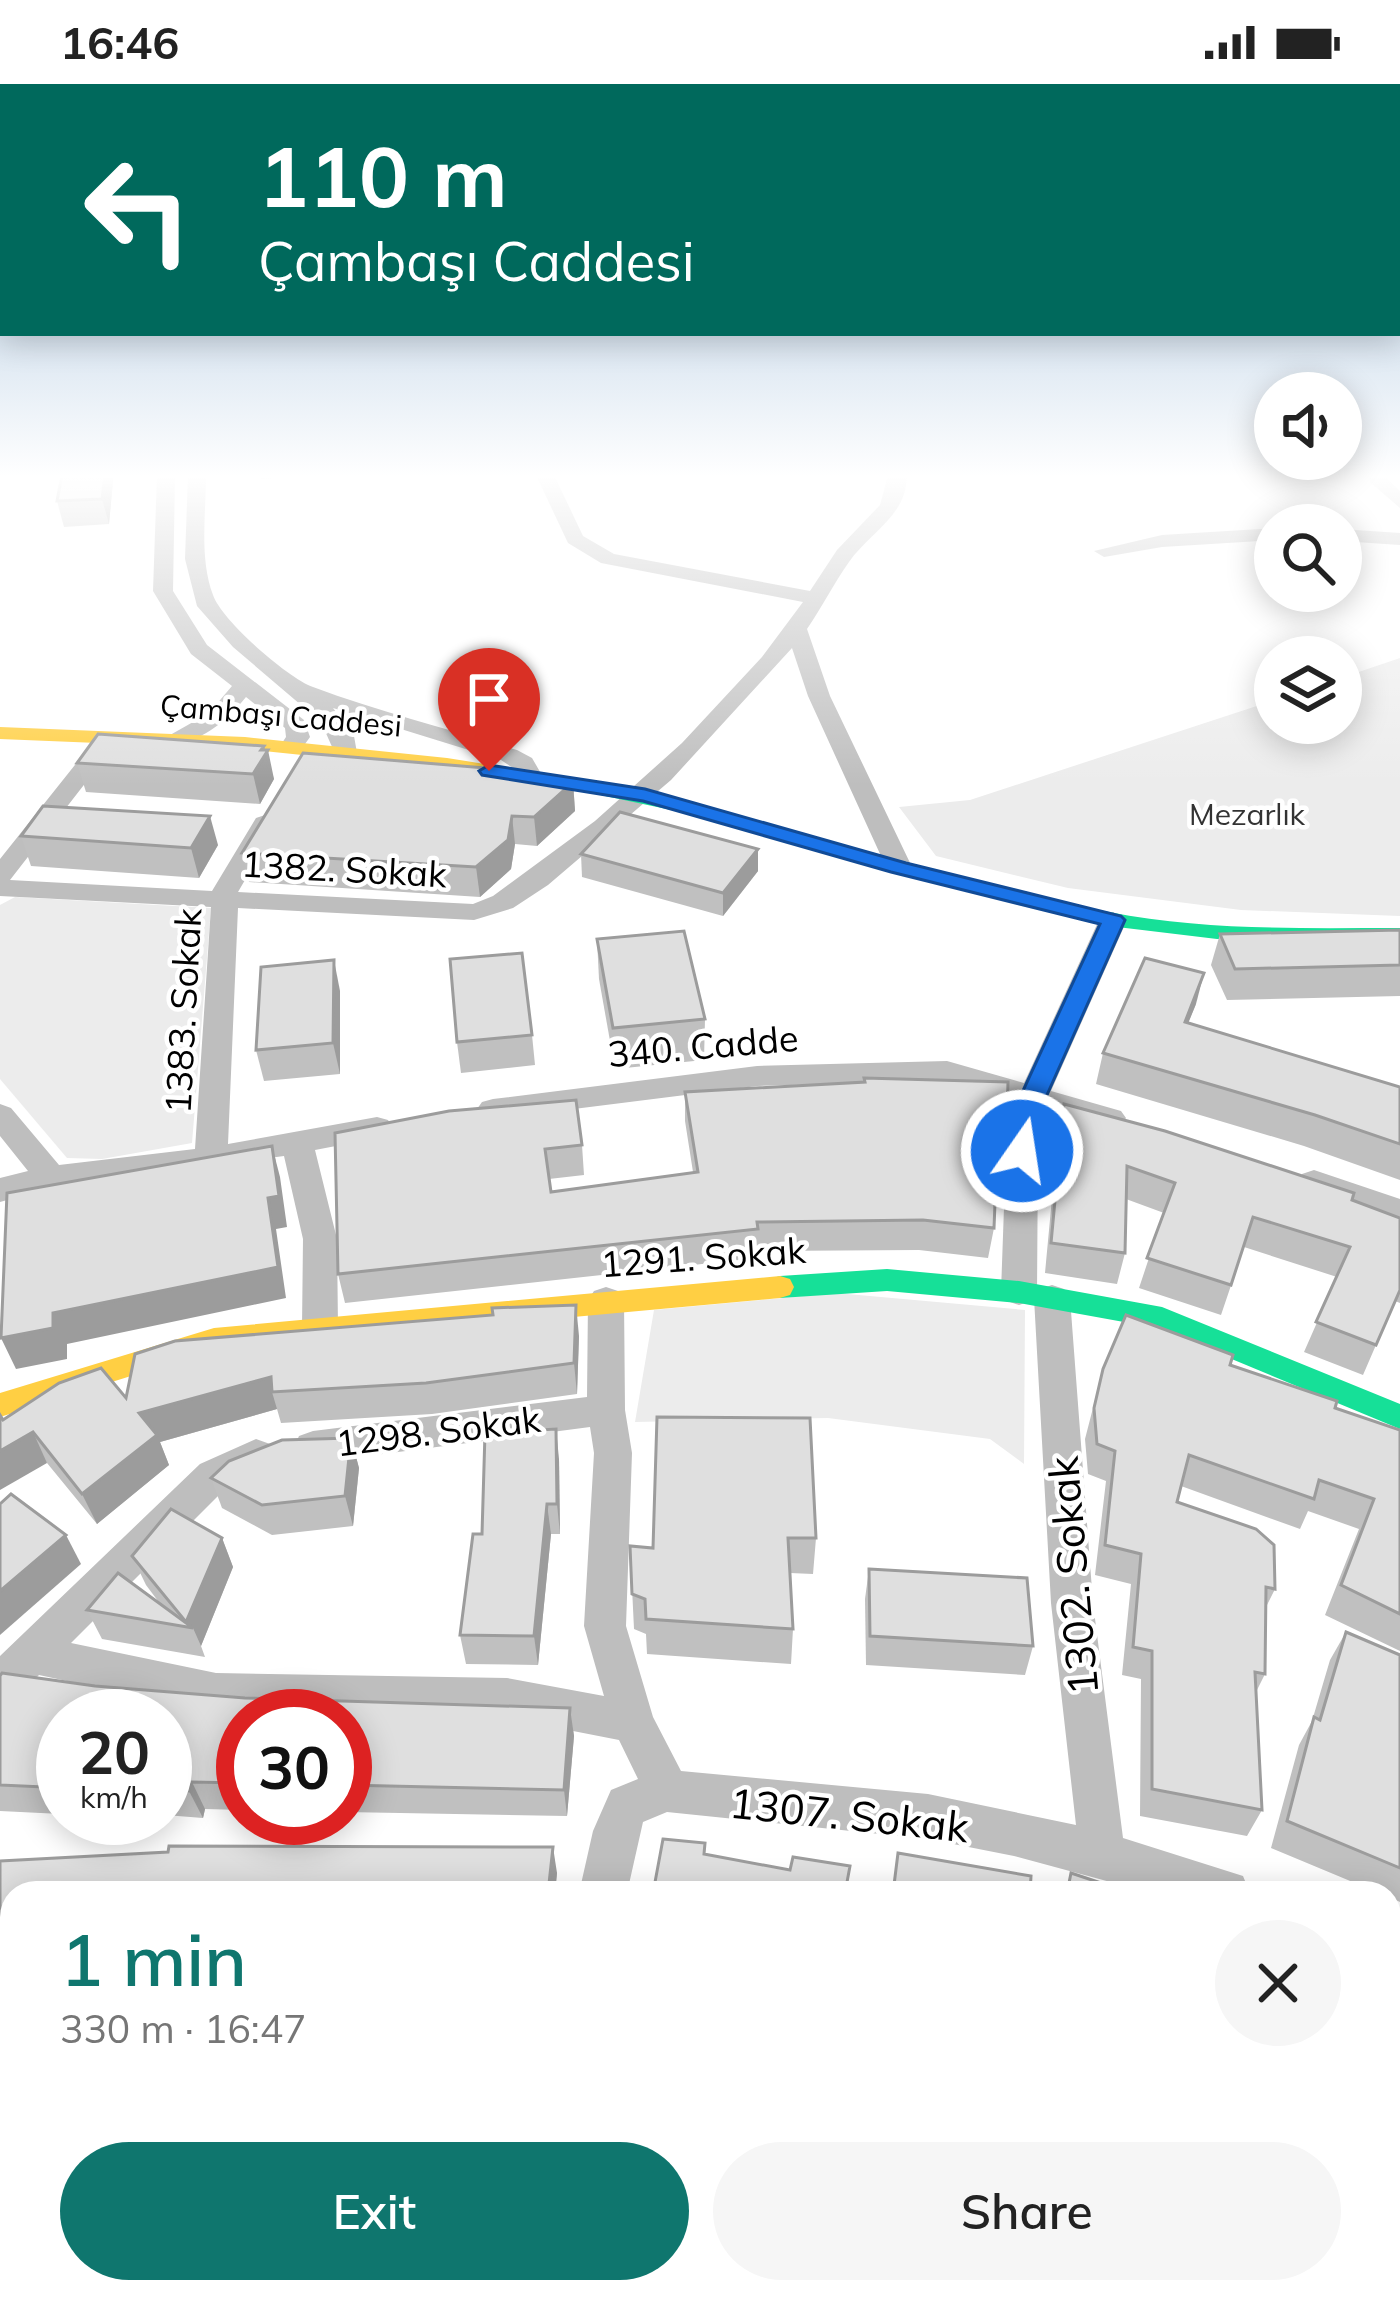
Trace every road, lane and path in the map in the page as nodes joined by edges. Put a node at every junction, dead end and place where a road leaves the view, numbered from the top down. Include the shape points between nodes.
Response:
1 (164, 579) edge
2 (198, 579) edge
3 (711, 579) edge
4 (827, 579) edge
5 (814, 598) junction
6 (796, 629) junction
7 (244, 685) junction
8 (300, 690) junction
9 (0, 733) edge
10 (109, 736) junction
11 (175, 739) junction
12 (345, 753) junction
13 (297, 763) junction
14 (531, 777) junction
15 (645, 795) junction
16 (899, 867) junction
17 (0, 876) edge
18 (0, 888) edge
19 (225, 900) junction
20 (1113, 920) junction
21 (1400, 935) edge
22 (1034, 1095) junction
23 (468, 1112) edge
24 (0, 1115) edge
25 (404, 1123) edge
26 (1142, 1127) edge
27 (296, 1142) junction
28 (212, 1158) junction
29 (1292, 1174) edge
30 (51, 1177) junction
31 (0, 1190) edge
32 (1400, 1212) edge
33 (1035, 1295) junction
34 (606, 1300) junction
35 (320, 1328) junction
36 (0, 1405) edge
37 (606, 1410) junction
38 (1400, 1417) edge
39 (34, 1655) junction
40 (0, 1685) edge
41 (633, 1722) junction
42 (667, 1790) junction
43 (1102, 1853) junction
44 (606, 1881) edge
45 (1189, 1881) edge

1 - 7 street via 199,649
2 - 8 street via 207,606 243,649
3 - 5 street
4 - 5 street, 1382. Sokak
5 - 6 street, 1382. Sokak
6 - 15 street, 1382. Sokak
6 - 16 street
7 - 11 street via 217,718
7 - 13 street via 296,725
8 - 12 street via 340,726
8 - 14 street via 509,755
9 - 10 main road, Çambaşı Caddesi
10 - 11 main road, Çambaşı Caddesi
10 - 17 street
11 - 13 main road, Çambaşı Caddesi
12 - 13 main road, Çambaşı Caddesi
12 - 14 main road, Çambaşı Caddesi
13 - 19 street, 1383. Sokak
14 - 15 main road, Çambaşı Caddesi
15 - 16 main road, Çambaşı Caddesi
15 - 19 street, 1382. Sokak via 507,904 474,912
16 - 20 main road, Çambaşı Caddesi
18 - 19 street, 1382. Sokak
19 - 28 street, 1383. Sokak
20 - 21 main road, Çambaşı Caddesi
20 - 22 street, 1302. Sokak
22 - 23 street, 340. Cadde via 947,1071 757,1076
22 - 26 street, 340. Cadde
22 - 33 street, 1302. Sokak via 1022,1151
24 - 30 street
25 - 27 street
27 - 28 street
27 - 35 street via 320,1239
28 - 30 street
29 - 32 street
30 - 31 street
33 - 34 main road, 1291. Sokak via 887,1280
33 - 38 main road, 1291. Sokak via 1162,1318
33 - 43 street, 1302. Sokak
34 - 35 main road, 1291. Sokak
34 - 37 street
35 - 36 main road, 1291. Sokak via 214,1339
37 - 39 street, 1298. Sokak via 257,1455 214,1475
37 - 41 street via 613,1453 605,1626
39 - 40 street, 1298. Sokak
39 - 41 street via 216,1693 507,1698
41 - 42 street
42 - 43 street, 1307. Sokak via 724,1802 890,1811
42 - 44 street via 627,1807
43 - 45 street, 1307. Sokak

